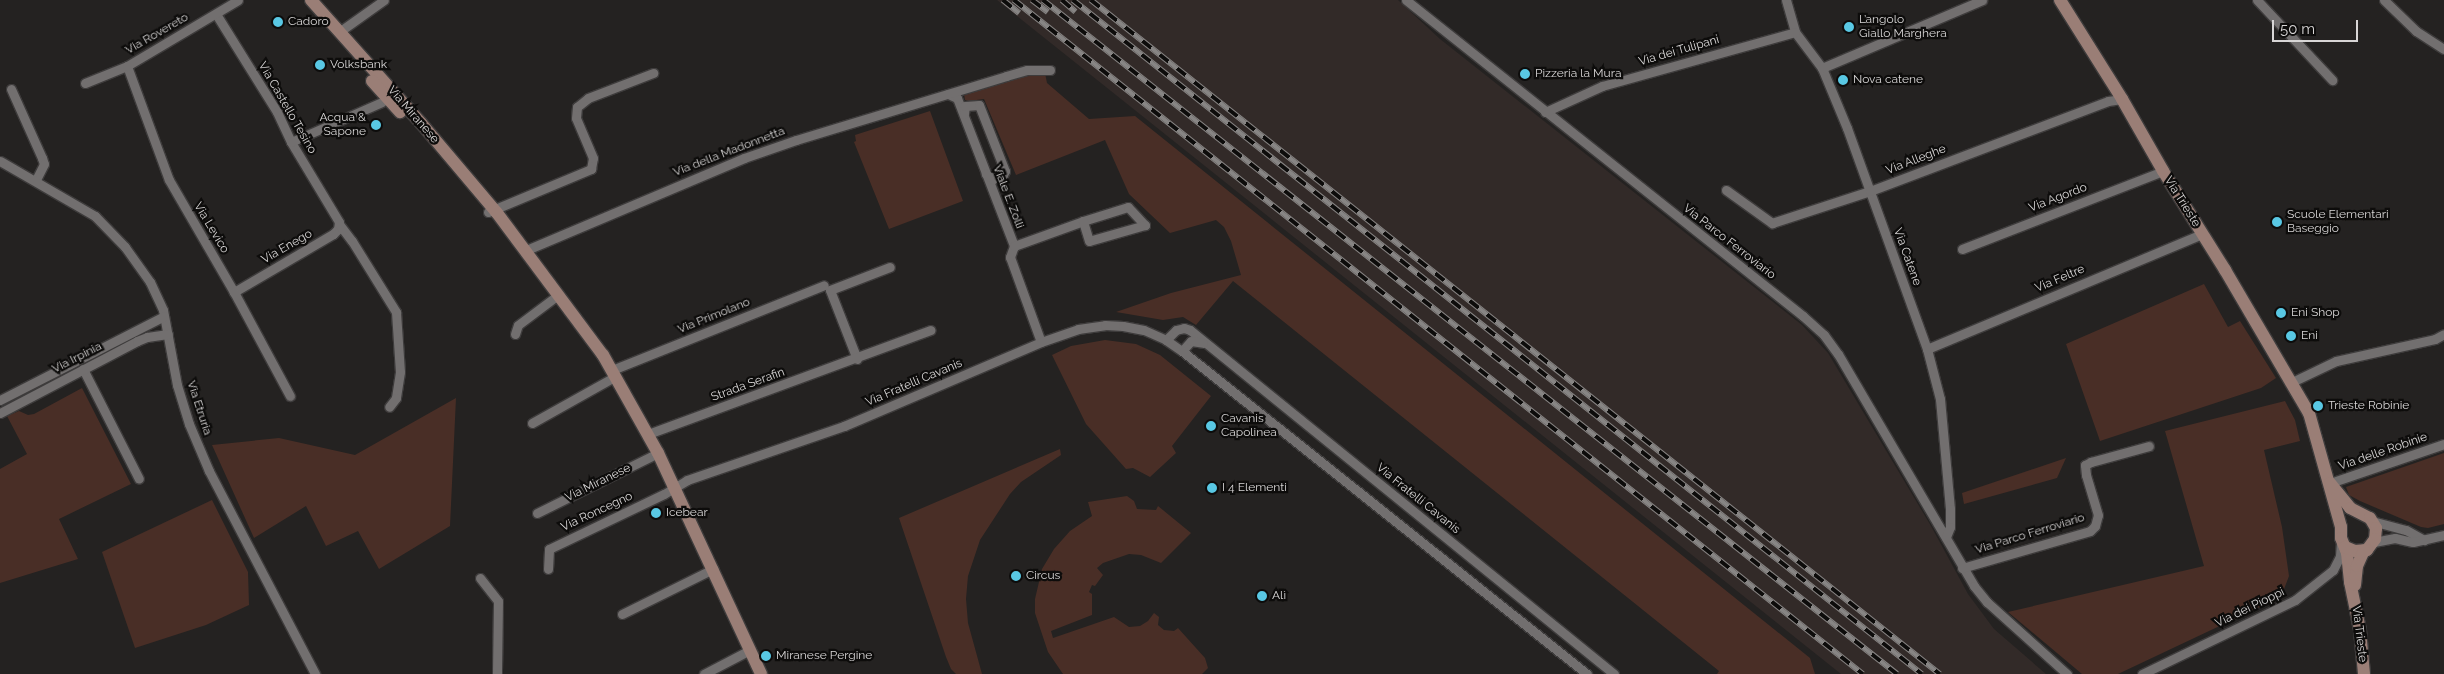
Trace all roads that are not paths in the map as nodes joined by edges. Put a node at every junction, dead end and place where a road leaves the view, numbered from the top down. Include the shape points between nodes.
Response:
1 (238, 0) edge
2 (302, 0) edge
3 (311, 0) edge
4 (384, 0) edge
5 (1406, 0) edge
6 (1786, 0) edge
7 (1982, 0) edge
8 (2060, 0) edge
9 (2070, 0) edge
10 (2257, 0) edge
11 (2389, 2) edge
12 (216, 14) junction
13 (2075, 21) junction
14 (1795, 32) junction
15 (335, 36) junction
16 (2444, 49) edge
17 (367, 62) junction
18 (127, 66) junction
19 (1822, 68) junction
20 (1050, 70) dead end
21 (653, 72) dead end
22 (369, 77) junction
23 (2332, 80) dead end
24 (85, 83) dead end
25 (11, 89) dead end
26 (948, 94) junction
27 (2122, 99) junction
28 (384, 100) junction
29 (1545, 112) junction
30 (964, 114) junction
31 (421, 123) junction
32 (291, 142) junction
33 (0, 161) edge
34 (2163, 171) junction
35 (986, 174) junction
36 (36, 180) junction
37 (1726, 190) dead end
38 (1870, 191) junction
39 (491, 211) junction
40 (1083, 221) junction
41 (339, 224) junction
42 (2202, 234) junction
43 (1014, 246) junction
44 (1962, 249) dead end
45 (524, 251) junction
46 (890, 267) dead end
47 (824, 286) dead end
48 (234, 292) junction
49 (558, 295) junction
50 (164, 316) junction
51 (930, 330) dead end
52 (168, 334) junction
53 (514, 334) dead end
54 (2444, 334) edge
55 (1166, 340) junction
56 (1040, 342) junction
57 (1206, 343) junction
58 (1927, 349) junction
59 (1182, 351) junction
60 (857, 359) junction
61 (83, 369) junction
62 (56, 371) junction
63 (614, 373) junction
64 (61, 380) junction
65 (2292, 382) junction
66 (290, 396) dead end
67 (0, 400) edge
68 (389, 407) dead end
69 (0, 413) edge
70 (532, 422) dead end
71 (648, 434) junction
72 (2444, 444) edge
73 (2149, 446) dead end
74 (658, 453) junction
75 (139, 479) dead end
76 (2330, 484) junction
77 (674, 487) junction
78 (538, 512) dead end
79 (2359, 514) junction
80 (2372, 521) junction
81 (2444, 535) edge
82 (1946, 537) junction
83 (2342, 537) junction
84 (2424, 540) junction
85 (2369, 546) junction
86 (1962, 568) junction
87 (548, 569) dead end
88 (713, 569) junction
89 (480, 578) dead end
90 (2352, 582) junction
91 (622, 614) dead end
92 (750, 650) junction
93 (315, 674) edge
94 (497, 674) edge
95 (704, 674) edge
96 (761, 674) edge
97 (1587, 674) edge
98 (1614, 674) edge
99 (2067, 674) edge
100 (2142, 674) edge
101 (2364, 674) edge

1 - 12 street, Via Rovereto
2 - 15 street
3 - 15 street, Via Miranese
4 - 15 street
5 - 29 street, Via Parco Ferroviario
6 - 14 street, Via Catene
7 - 19 street
8 - 13 street, Via Trieste
9 - 13 street, Via Trieste
10 - 23 street
11 - 16 street via 2416,31
12 - 18 street, Via Rovereto
12 - 32 street, Via Castello Tesino via 277,112
13 - 27 street, Via Trieste
14 - 19 street, Via Catene
14 - 29 street, Via dei Tulipani via 1602,86
15 - 17 street, Via Miranese
15 - 22 street
17 - 22 street
17 - 31 street, Via Miranese
18 - 24 street, Via Rovereto
18 - 48 street, Via Levico via 169,180
19 - 38 street, Via Catene
20 - 26 street, Via della Madonnetta via 1023,71
21 - 39 street via 588,98 578,107 576,118 593,158 591,169
22 - 28 street via 386,89 388,95
25 - 36 street via 44,164
26 - 30 street, Viale E. Zolli via 958,98
26 - 45 street, Via della Madonnetta via 744,158
27 - 34 street, Via Trieste
27 - 38 street, Via Alleghe via 2108,101
28 - 31 street via 393,98
28 - 32 street
28 - 39 street, Via Miranese via 436,149
29 - 82 street, Via Parco Ferroviario via 1824,335
30 - 35 street, Viale E. Zolli
30 - 35 street via 965,106 979,105 1005,171 993,179
31 - 39 street, Via Miranese
32 - 41 street, Via Castello Tesino
33 - 36 street, Via Etruria
34 - 42 street, Via Trieste
34 - 44 street, Via Agordo
35 - 43 street, Viale E. Zolli
36 - 50 street, Via Etruria via 84,207 106,225 140,265
37 - 38 street, Via Alleghe via 1772,223
38 - 58 street, Via Catene
39 - 45 street, Via Miranese
40 - 40 street via 1128,207 1145,225 1089,241
40 - 43 street
41 - 48 street, Via Enego via 336,232
41 - 68 street via 396,312 400,372 396,398
42 - 58 street, Via Feltre
42 - 65 street, Via Trieste
43 - 56 street, Viale E. Zolli via 1010,257
45 - 49 street, Via Miranese
46 - 60 street via 830,290
47 - 63 street, Via Primolano
48 - 66 street, Via Levico
49 - 53 street via 518,325
49 - 63 street, Via Miranese
50 - 52 street, Via Etruria
50 - 62 street
51 - 60 street, Strada Serafin
52 - 61 street, Via Irpinia via 142,339
52 - 93 street, Via Etruria via 177,385 189,424 213,479
54 - 65 street via 2435,339 2336,361
55 - 56 street, Via Fratelli Cavanis via 1144,330 1105,325 1078,329
55 - 57 street, Via Fratelli Cavanis via 1173,331 1184,328
55 - 59 street, Via Fratelli Cavanis
56 - 77 street, Via Fratelli Cavanis via 853,422
57 - 59 street via 1191,341
57 - 98 street, Via Fratelli Cavanis
58 - 82 street, Via Catene via 1940,399 1950,509 1950,528
59 - 97 street, Via Fratelli Cavanis
60 - 71 street, Strada Serafin
61 - 64 street, Via Irpinia
61 - 75 street
62 - 64 street
62 - 67 street
63 - 70 street
63 - 71 street, Via Miranese
64 - 69 street, Via Irpinia
65 - 76 street, Via Trieste via 2309,413
71 - 74 street, Via Miranese
72 - 76 street, Via delle Robinie
73 - 86 street, Via Parco Ferroviario via 2085,465 2098,515 2090,531
74 - 77 street, Via Miranese
74 - 78 street, Via Miranese
76 - 79 street, Via Trieste
76 - 83 street, Via Trieste
77 - 87 street, Via Roncegno via 549,549
77 - 88 street, Via Miranese
79 - 80 street, Via Trieste
79 - 83 street via 2348,517
80 - 84 street via 2406,530
80 - 85 street, Via Trieste via 2376,528
81 - 84 street
82 - 86 street, Via Parco Ferroviario
83 - 85 street via 2355,551
83 - 90 street, Via Trieste
83 - 100 street, Via dei Pioppi via 2340,556 2333,570 2295,600
84 - 85 street via 2413,542 2395,538
85 - 90 street, Via Trieste
86 - 99 street, Via Parco Ferroviario via 1987,602
88 - 91 street
88 - 92 street, Via Miranese
89 - 94 street via 498,601
90 - 101 street, Via Trieste
92 - 95 street
92 - 96 street, Via Miranese

